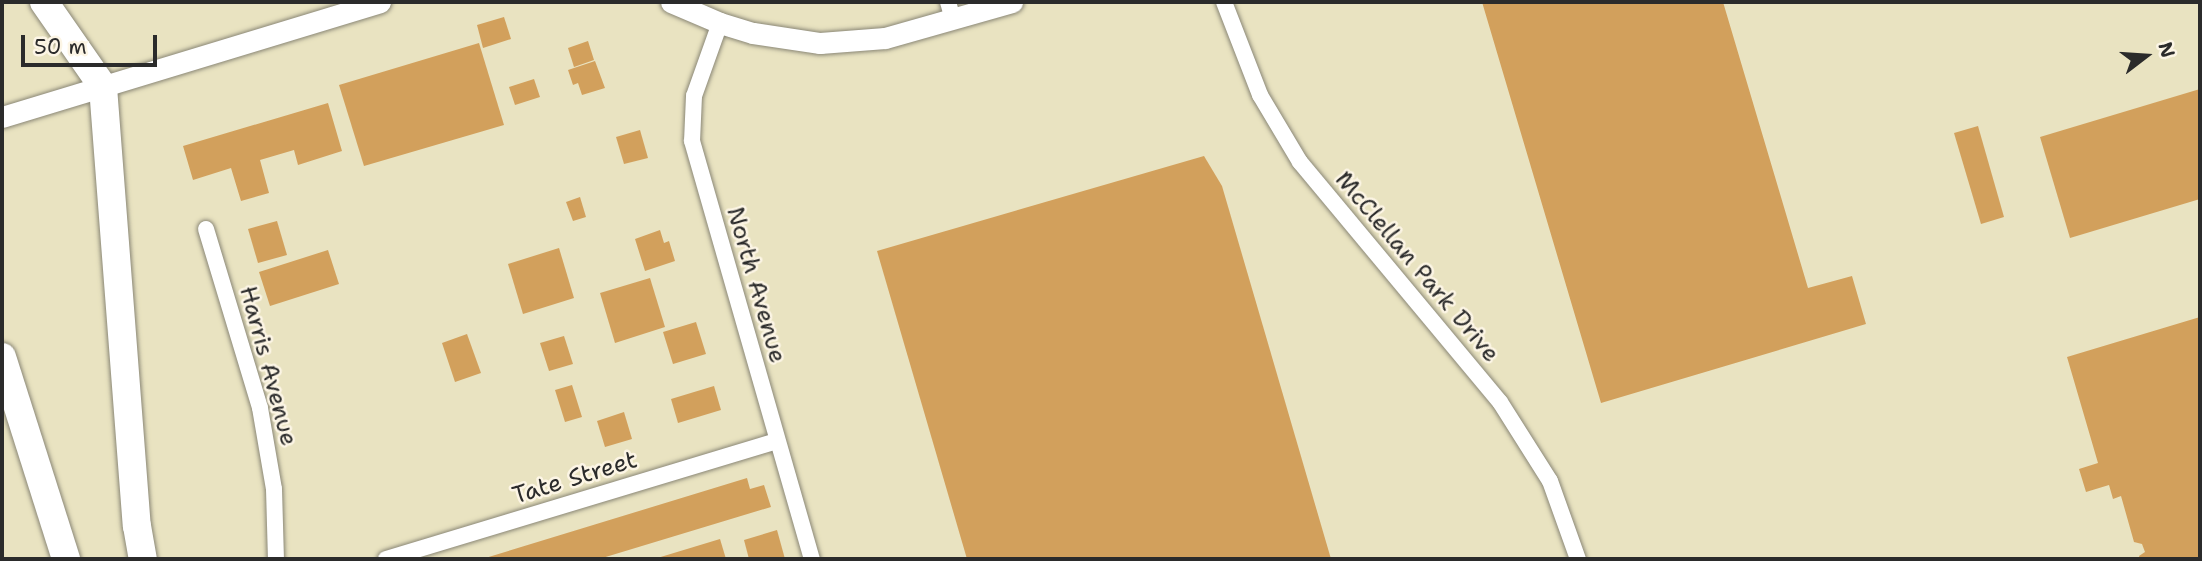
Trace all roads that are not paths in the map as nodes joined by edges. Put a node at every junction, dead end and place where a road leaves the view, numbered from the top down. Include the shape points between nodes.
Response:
1 (44, 2) edge
2 (380, 2) edge
3 (671, 2) edge
4 (1012, 2) edge
5 (1224, 2) edge
6 (950, 11) edge
7 (720, 23) junction
8 (103, 87) junction
9 (2, 117) edge
10 (205, 229) dead end
11 (2, 357) edge
12 (777, 441) junction
13 (66, 559) edge
14 (143, 559) edge
15 (276, 559) edge
16 (386, 559) edge
17 (812, 559) edge
18 (1578, 559) edge

1 - 8 highway
2 - 8 main road
3 - 7 main road
4 - 6 main road
5 - 18 street, McClellan Park Drive via 1260,95 1300,162 1500,402 1550,481
6 - 7 main road via 885,38 820,43
7 - 12 street, North Avenue via 694,96 692,141
8 - 9 main road
8 - 14 highway
10 - 15 street, Harris Avenue via 262,420 274,489
11 - 13 highway
12 - 16 street, Tate Street
12 - 17 street, North Avenue

